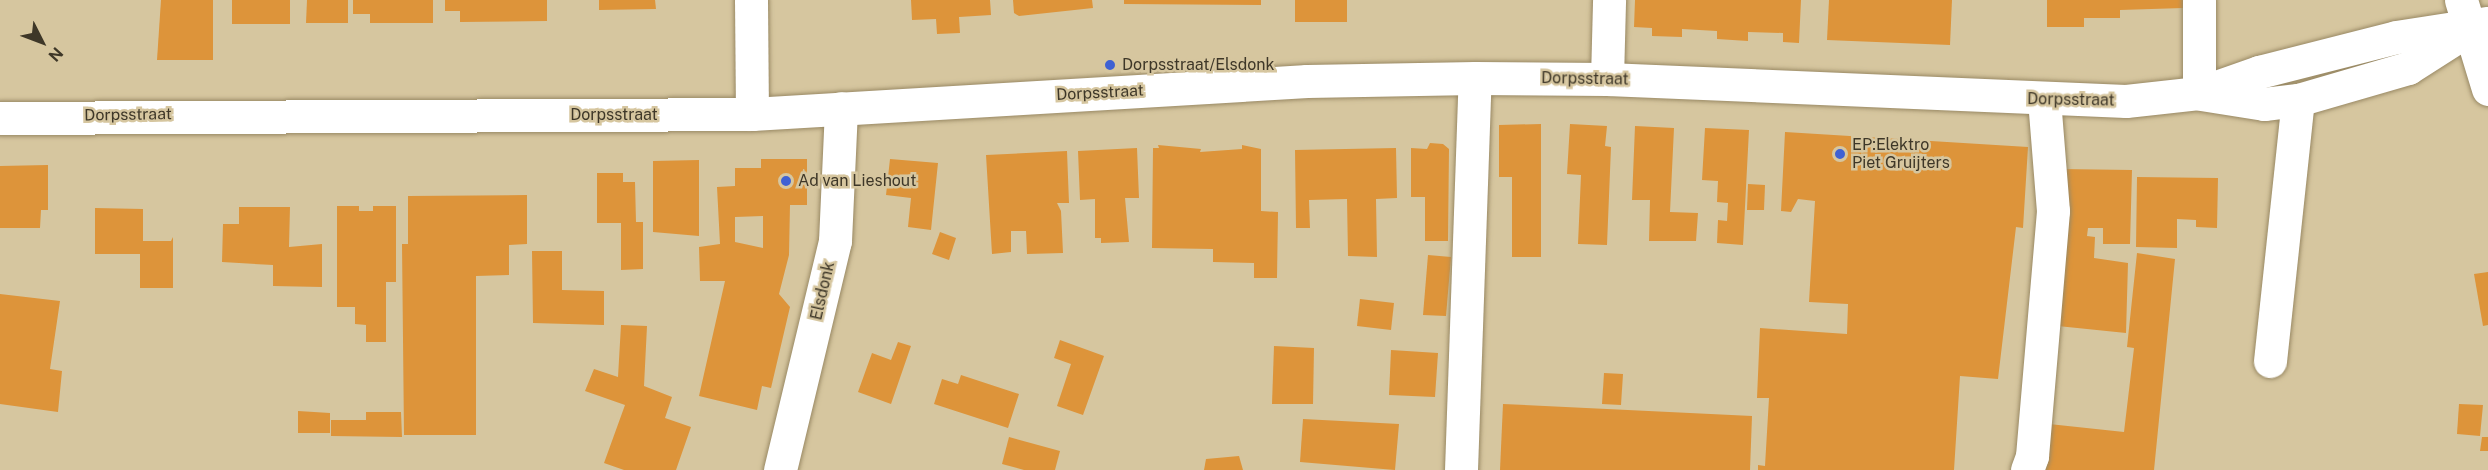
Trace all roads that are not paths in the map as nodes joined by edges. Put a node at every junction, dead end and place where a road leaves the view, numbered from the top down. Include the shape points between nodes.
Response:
1 (751, 0) edge
2 (1609, 0) edge
3 (2199, 0) edge
4 (2474, 17) edge
5 (1475, 78) junction
6 (1606, 79) junction
7 (2488, 89) edge
8 (2199, 93) junction
9 (2044, 100) junction
10 (2298, 100) junction
11 (841, 108) junction
12 (752, 114) junction
13 (0, 118) edge
14 (2270, 361) dead end
15 (780, 470) edge
16 (1461, 470) edge
17 (2027, 470) edge

1 - 12 street
2 - 6 street
3 - 8 street
4 - 7 street
4 - 8 street, Dorpsstraat via 2269,69
4 - 10 street, Dorpsstraat via 2408,68
5 - 6 street, Dorpsstraat
5 - 11 street, Dorpsstraat via 1307,81
5 - 16 street
6 - 9 street, Dorpsstraat
8 - 9 street, Dorpsstraat via 2126,101
8 - 10 street, Dorpsstraat via 2264,104
9 - 17 street via 2053,211 2032,456
10 - 14 street
11 - 12 street, Dorpsstraat
11 - 15 street, Elsdonk via 835,241
12 - 13 street, Dorpsstraat

